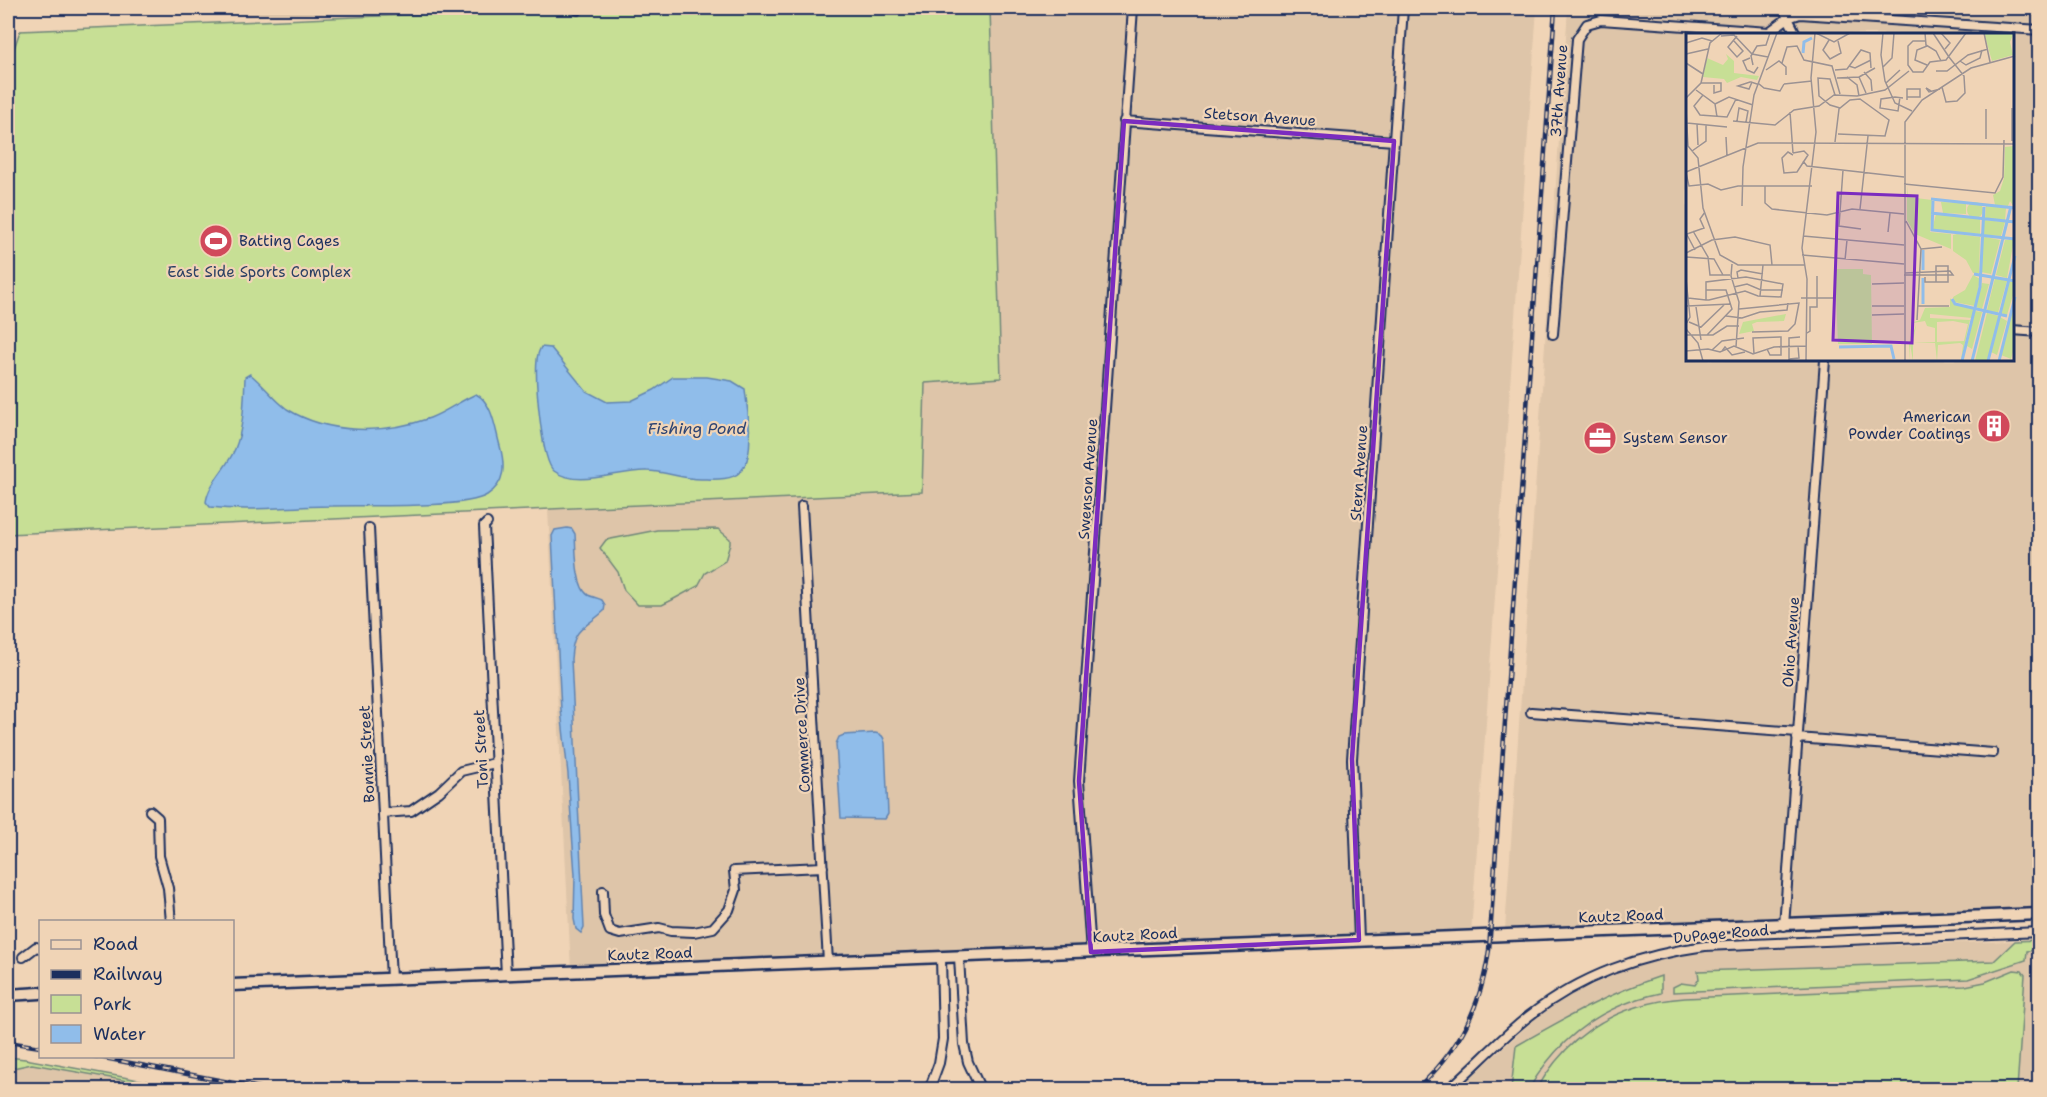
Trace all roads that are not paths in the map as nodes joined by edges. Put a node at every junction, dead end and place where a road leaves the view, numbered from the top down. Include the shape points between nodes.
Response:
1 (1133, 8) edge
2 (1403, 8) edge
3 (1783, 8) edge
4 (1788, 18) junction
5 (2040, 30) edge
6 (1796, 33) edge
7 (1124, 121) junction
8 (1394, 141) junction
9 (2014, 330) edge
10 (2040, 332) edge
11 (1553, 334) dead end
12 (1825, 362) edge
13 (802, 506) dead end
14 (487, 523) dead end
15 (369, 528) dead end
16 (1532, 712) dead end
17 (1798, 735) junction
18 (1993, 753) dead end
19 (495, 763) junction
20 (150, 811) dead end
21 (383, 813) junction
22 (823, 867) junction
23 (603, 891) dead end
24 (2040, 914) edge
25 (171, 920) edge
26 (1784, 926) junction
27 (2040, 932) edge
28 (1359, 940) junction
29 (39, 948) edge
30 (1091, 952) junction
31 (23, 957) dead end
32 (959, 957) junction
33 (941, 958) junction
34 (828, 962) junction
35 (506, 975) junction
36 (391, 979) junction
37 (234, 985) edge
38 (39, 993) edge
39 (8, 995) edge
40 (929, 1089) edge
41 (981, 1089) edge
42 (1448, 1089) edge

1 - 7 street, Swenson Avenue
2 - 8 street, Stern Avenue
3 - 4 street
4 - 5 street, 37th Avenue via 1800,14
4 - 6 street
4 - 11 street, 37th Avenue via 1769,32 1601,20 1587,24 1576,39
7 - 8 street, Stetson Avenue
7 - 30 street, Swenson Avenue via 1079,781
8 - 28 street, Stern Avenue via 1352,759
9 - 10 street
12 - 17 street, Ohio Avenue
13 - 22 street, Commerce Drive
14 - 19 street, Toni Street via 484,526
15 - 21 street, Bonnie Street
16 - 17 street
17 - 18 street
17 - 26 street, Ohio Avenue
19 - 21 street via 461,771 411,811
19 - 35 street, Toni Street
20 - 25 street via 158,818 159,856
21 - 36 street, Bonnie Street
22 - 23 street via 734,872 736,890 729,910 712,928 694,932 659,928 620,934 610,931 604,915
22 - 34 street, Commerce Drive
24 - 26 street, Kautz Road
26 - 28 street, Kautz Road
27 - 42 street, DuPage Road via 1714,945 1657,954 1619,965 1558,996 1529,1016
28 - 30 street, Kautz Road
29 - 31 street
30 - 32 street, Kautz Road
32 - 33 street, Kautz Road
32 - 41 street via 964,1044
33 - 34 street, Kautz Road
33 - 40 street via 944,1039
34 - 35 street, Kautz Road
35 - 36 street, Kautz Road
36 - 37 street, Kautz Road
38 - 39 street

